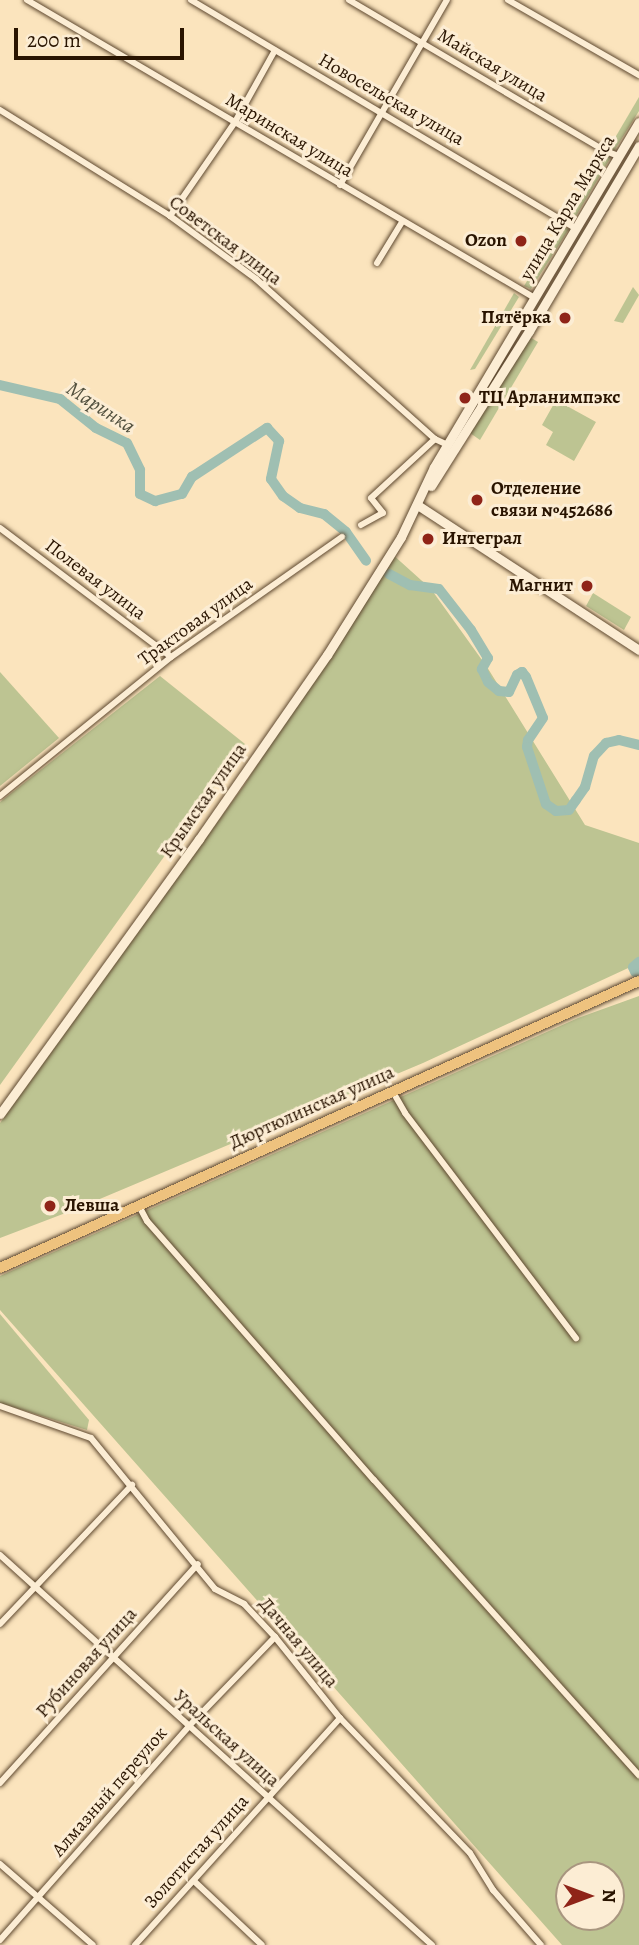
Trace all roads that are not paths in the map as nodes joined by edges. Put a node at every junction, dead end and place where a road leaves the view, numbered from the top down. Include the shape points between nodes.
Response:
1 (27, 0) edge
2 (191, 0) edge
3 (349, 0) edge
4 (447, 0) edge
5 (508, 0) edge
6 (421, 42) junction
7 (275, 50) junction
8 (639, 75) edge
9 (0, 110) edge
10 (383, 113) junction
11 (235, 122) junction
12 (639, 122) edge
13 (639, 146) edge
14 (619, 156) junction
15 (340, 185) junction
16 (170, 216) junction
17 (402, 222) junction
18 (575, 228) junction
19 (377, 263) dead end
20 (552, 266) junction
21 (563, 273) junction
22 (535, 298) junction
23 (435, 439) junction
24 (448, 444) junction
25 (420, 503) junction
26 (360, 525) dead end
27 (0, 528) edge
28 (342, 537) dead end
29 (639, 650) edge
30 (171, 657) junction
31 (0, 796) edge
32 (639, 981) edge
33 (393, 1091) junction
34 (0, 1114) edge
35 (139, 1206) junction
36 (0, 1268) edge
37 (576, 1338) dead end
38 (0, 1406) edge
39 (132, 1485) junction
40 (0, 1555) edge
41 (198, 1564) junction
42 (35, 1586) junction
43 (0, 1624) edge
44 (275, 1637) junction
45 (112, 1657) junction
46 (340, 1718) junction
47 (189, 1727) junction
48 (639, 1775) edge
49 (0, 1783) edge
50 (268, 1797) junction
51 (0, 1864) edge
52 (194, 1881) junction
53 (38, 1898) junction
54 (0, 1940) edge
55 (93, 1945) edge
56 (135, 1945) edge
57 (262, 1945) edge
58 (432, 1945) edge
59 (541, 1945) edge

1 - 11 street, Маринская улица
2 - 7 street, Новосельская улица
3 - 6 street, Майская улица
4 - 6 street
5 - 8 street
6 - 10 street
6 - 14 street, Майская улица
7 - 10 street, Новосельская улица
7 - 11 street
9 - 16 street, Советская улица
10 - 15 street
10 - 18 street, Новосельская улица
11 - 15 street, Маринская улица
11 - 16 street
12 - 14 main road, улица Карла Маркса
13 - 21 main road, улица Карла Маркса
14 - 18 main road, улица Карла Маркса
15 - 17 street, Маринская улица
16 - 23 street, Советская улица via 256,279
17 - 19 street
17 - 22 street, Маринская улица
18 - 20 main road, улица Карла Маркса
20 - 21 main road
20 - 22 main road, улица Карла Маркса
21 - 25 main road, улица Карла Маркса
22 - 24 main road, улица Карла Маркса
23 - 24 street, Советская улица
23 - 26 street via 371,498 383,513
24 - 25 main road, улица Карла Маркса
25 - 29 main road
25 - 34 main road, Крымская улица via 327,655
27 - 30 street, Полевая улица
28 - 30 street, Трактовая улица
30 - 31 street, Трактовая улица
32 - 33 main road, Дюртюлинская улица
33 - 35 main road, Дюртюлинская улица
33 - 37 street
35 - 36 main road, Дюртюлинская улица
35 - 48 street via 378,1484
38 - 39 street, Дачная улица via 91,1438
39 - 41 street, Дачная улица
39 - 42 street
40 - 42 street, Уральская улица
41 - 44 street, Дачная улица via 215,1588 244,1604
41 - 45 street, Рубиновая улица
42 - 43 street
42 - 45 street, Уральская улица
44 - 46 street, Дачная улица
44 - 47 street, Алмазный переулок
45 - 47 street, Уральская улица
45 - 49 street, Рубиновая улица
46 - 50 street, Золотистая улица
46 - 59 street, Дачная улица via 470,1853 494,1890
47 - 50 street, Уральская улица
47 - 53 street, Алмазный переулок
50 - 52 street, Золотистая улица
50 - 58 street, Уральская улица
51 - 53 street
52 - 56 street, Золотистая улица
52 - 57 street
53 - 54 street, Алмазный переулок
53 - 55 street

